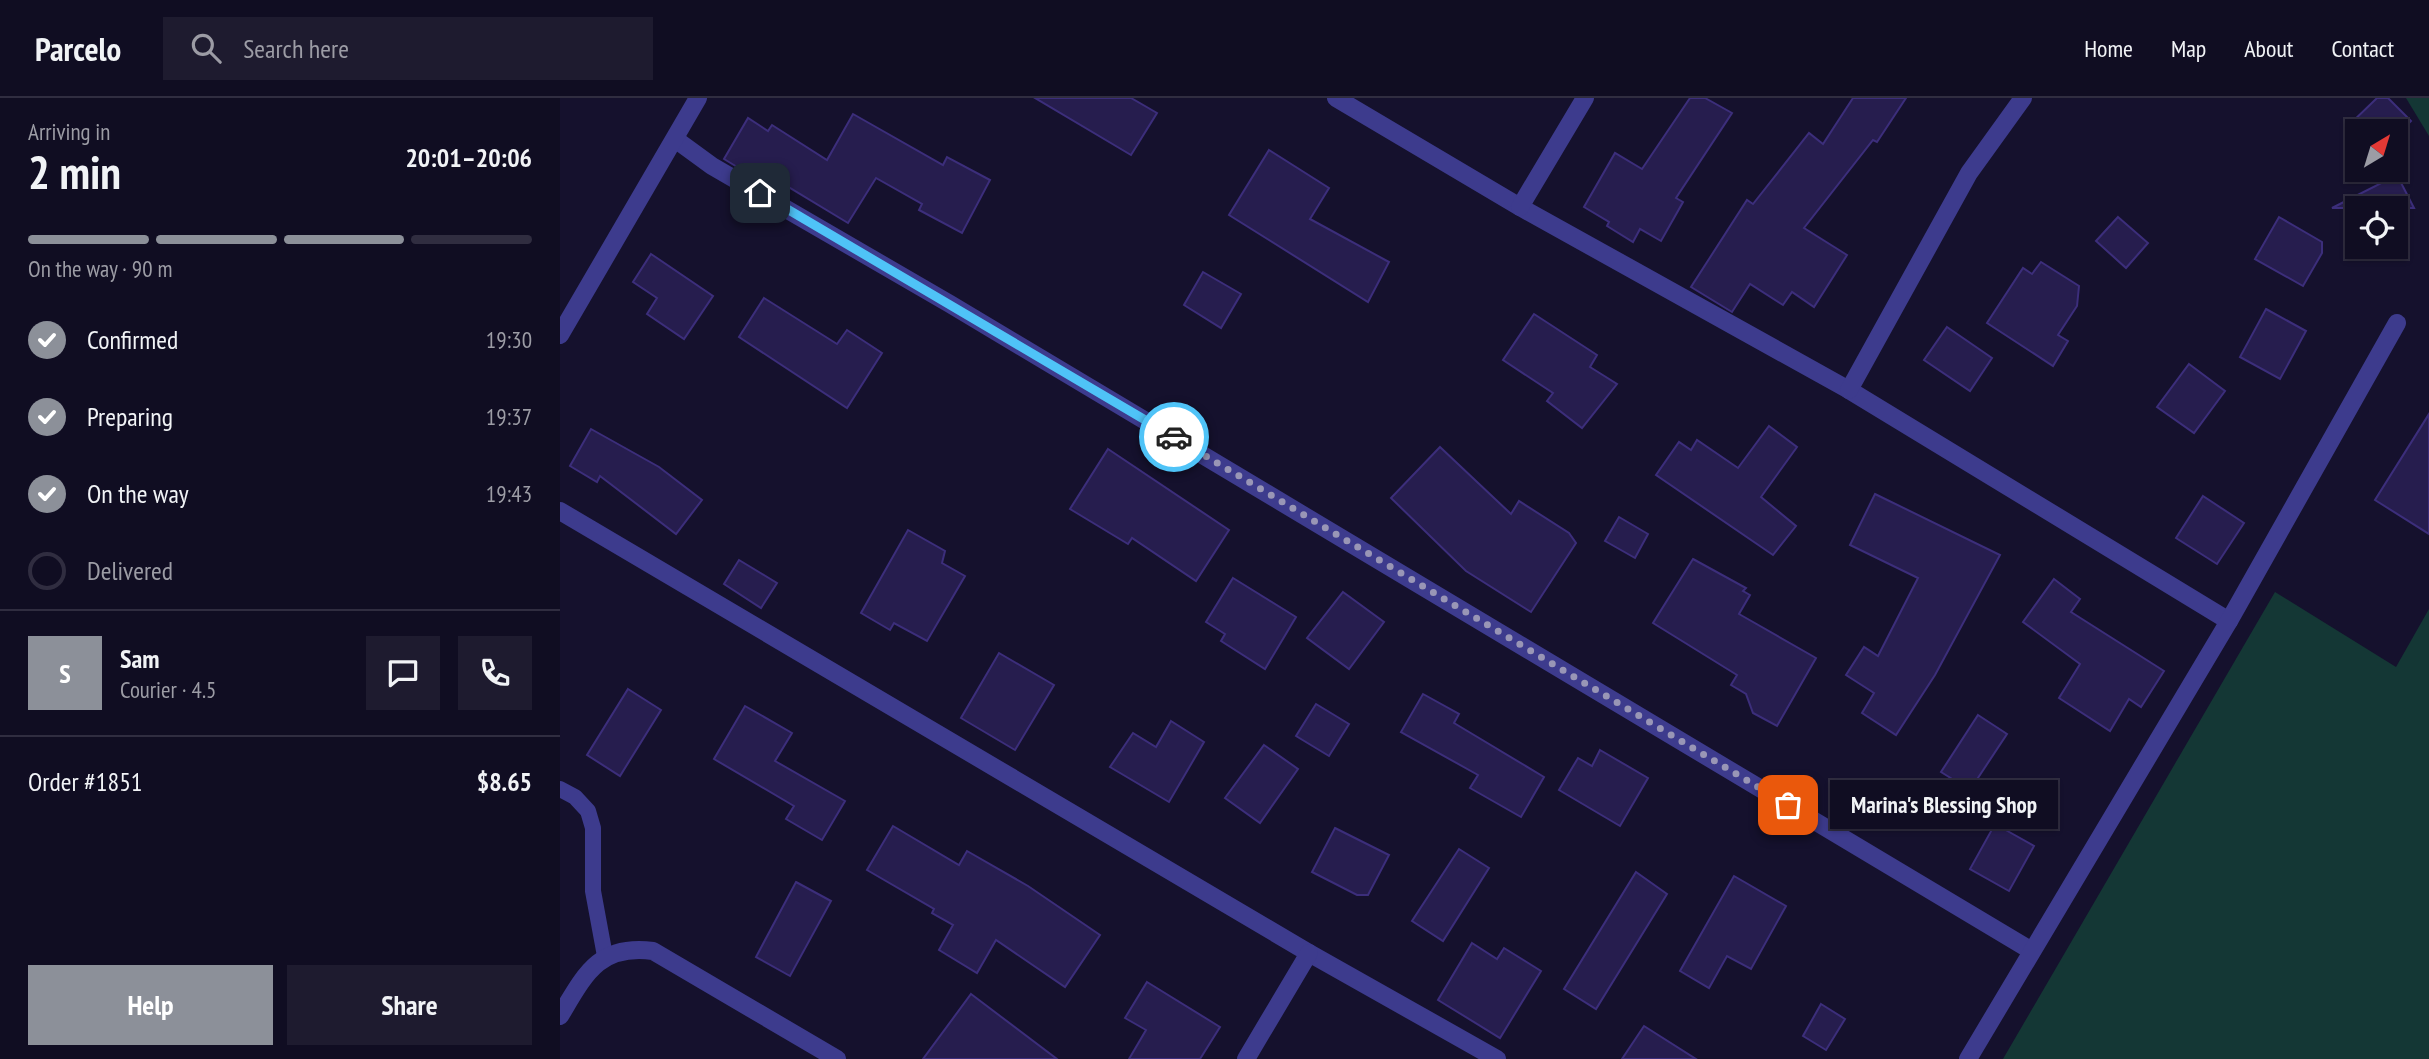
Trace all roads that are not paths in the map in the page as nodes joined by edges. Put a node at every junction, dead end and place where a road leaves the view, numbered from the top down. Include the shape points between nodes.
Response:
1 (698, 98) edge
2 (1336, 98) edge
3 (1586, 98) edge
4 (2023, 98) edge
5 (675, 139) junction
6 (1520, 206) junction
7 (2397, 323) dead end
8 (560, 335) edge
9 (1849, 390) junction
10 (560, 511) edge
11 (2229, 621) junction
12 (560, 789) edge
13 (2032, 951) junction
14 (1309, 953) junction
15 (605, 956) junction
16 (560, 1016) edge
17 (837, 1059) edge
18 (1247, 1059) edge
19 (1497, 1059) edge
20 (1968, 1059) edge

1 - 5 street
2 - 6 street
3 - 6 street
4 - 9 street via 1969,173
5 - 8 street
5 - 13 street via 712,166 975,318
6 - 9 street
7 - 11 street
9 - 11 street
10 - 14 street
11 - 13 street
12 - 15 lane via 588,811 593,828 593,891
13 - 20 street
14 - 18 street
14 - 19 street
15 - 16 street via 587,973
15 - 17 street via 631,948 653,951

